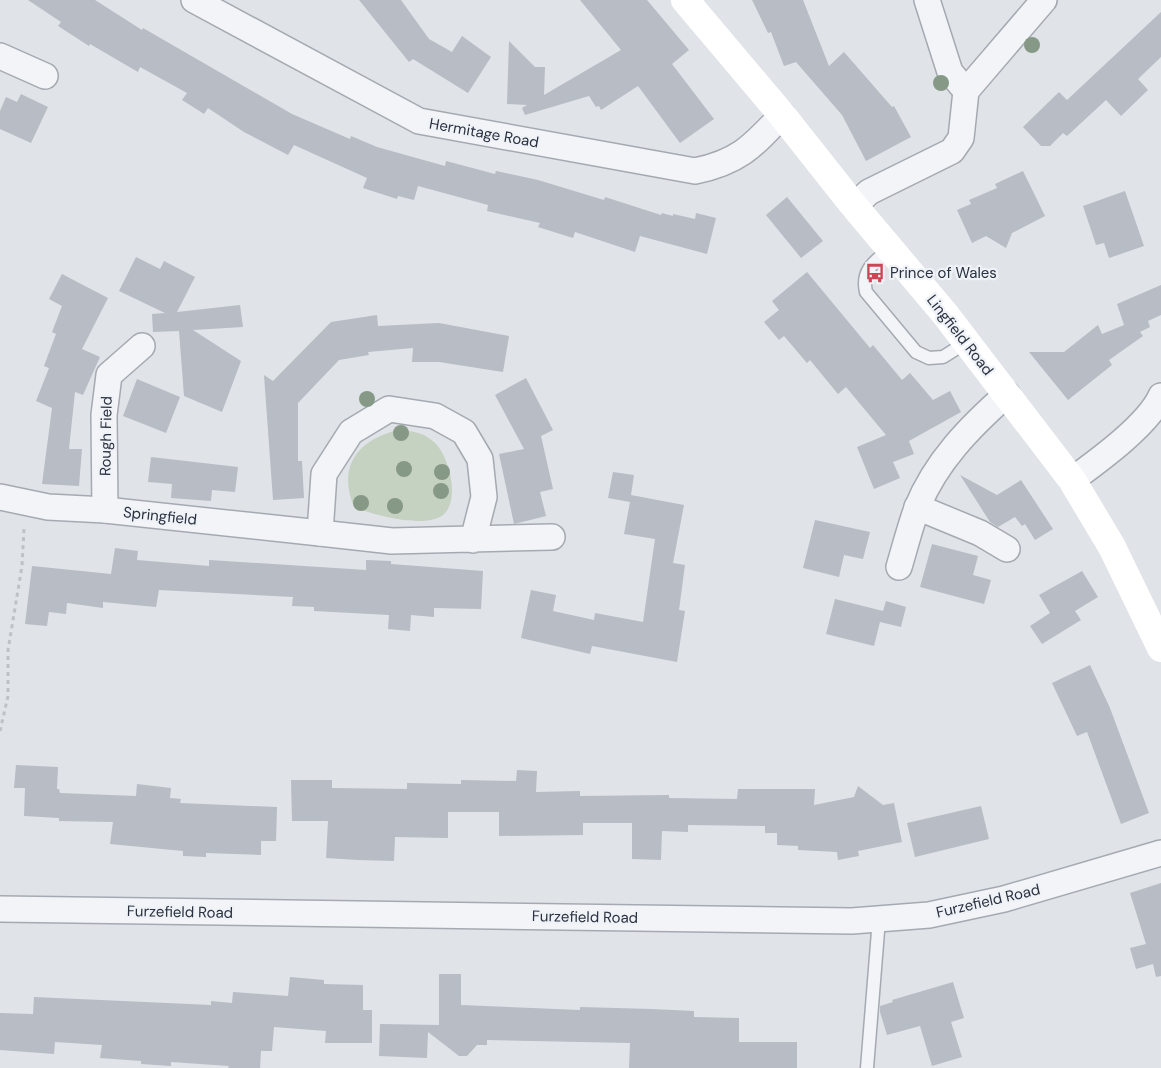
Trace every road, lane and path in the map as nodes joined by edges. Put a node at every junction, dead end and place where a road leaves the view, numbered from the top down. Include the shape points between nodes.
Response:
1 (194, 0) edge
2 (685, 0) edge
3 (927, 0) edge
4 (1044, 0) edge
5 (0, 56) edge
6 (45, 76) dead end
7 (966, 91) junction
8 (782, 115) junction
9 (854, 206) junction
10 (890, 248) junction
11 (966, 342) junction
12 (142, 346) dead end
13 (1007, 394) junction
14 (1161, 396) edge
15 (1072, 480) junction
16 (0, 497) edge
17 (26, 502) junction
18 (917, 507) junction
19 (105, 510) junction
20 (320, 533) junction
21 (552, 537) dead end
22 (473, 540) junction
23 (1007, 550) dead end
24 (899, 567) dead end
25 (1161, 648) edge
26 (0, 731) edge
27 (1161, 853) edge
28 (0, 909) edge
29 (879, 919) junction
30 (867, 1068) edge

1 - 8 street, Hermitage Road via 419,121 695,171 735,158
2 - 8 street, Lingfield Road
3 - 7 street via 950,72
4 - 7 street
5 - 6 street
7 - 9 street via 961,138 952,151 869,192
8 - 9 street, Lingfield Road
9 - 10 street, Lingfield Road
10 - 11 street, Lingfield Road
10 - 11 lane via 871,264 866,273 864,284 872,300 916,352 929,358 943,357
11 - 13 street, Lingfield Road
12 - 19 street, Rough Field via 109,375 104,415
13 - 15 street, Lingfield Road
13 - 18 street via 966,431 945,457
14 - 15 street via 1114,448
15 - 25 street, Lingfield Road via 1112,547
16 - 17 street, Springfield
17 - 19 street, Springfield via 48,508
17 - 26 path via 22,566 8,650 8,696
18 - 23 street via 980,533
18 - 24 street
19 - 20 street, Springfield
20 - 22 street, Springfield via 392,541
20 - 22 street via 324,474 352,432 389,409 435,416 464,432 480,459 484,497
21 - 22 street, Springfield
27 - 29 street, Furzefield Road via 1004,900 929,915
28 - 29 street, Furzefield Road
29 - 30 lane

